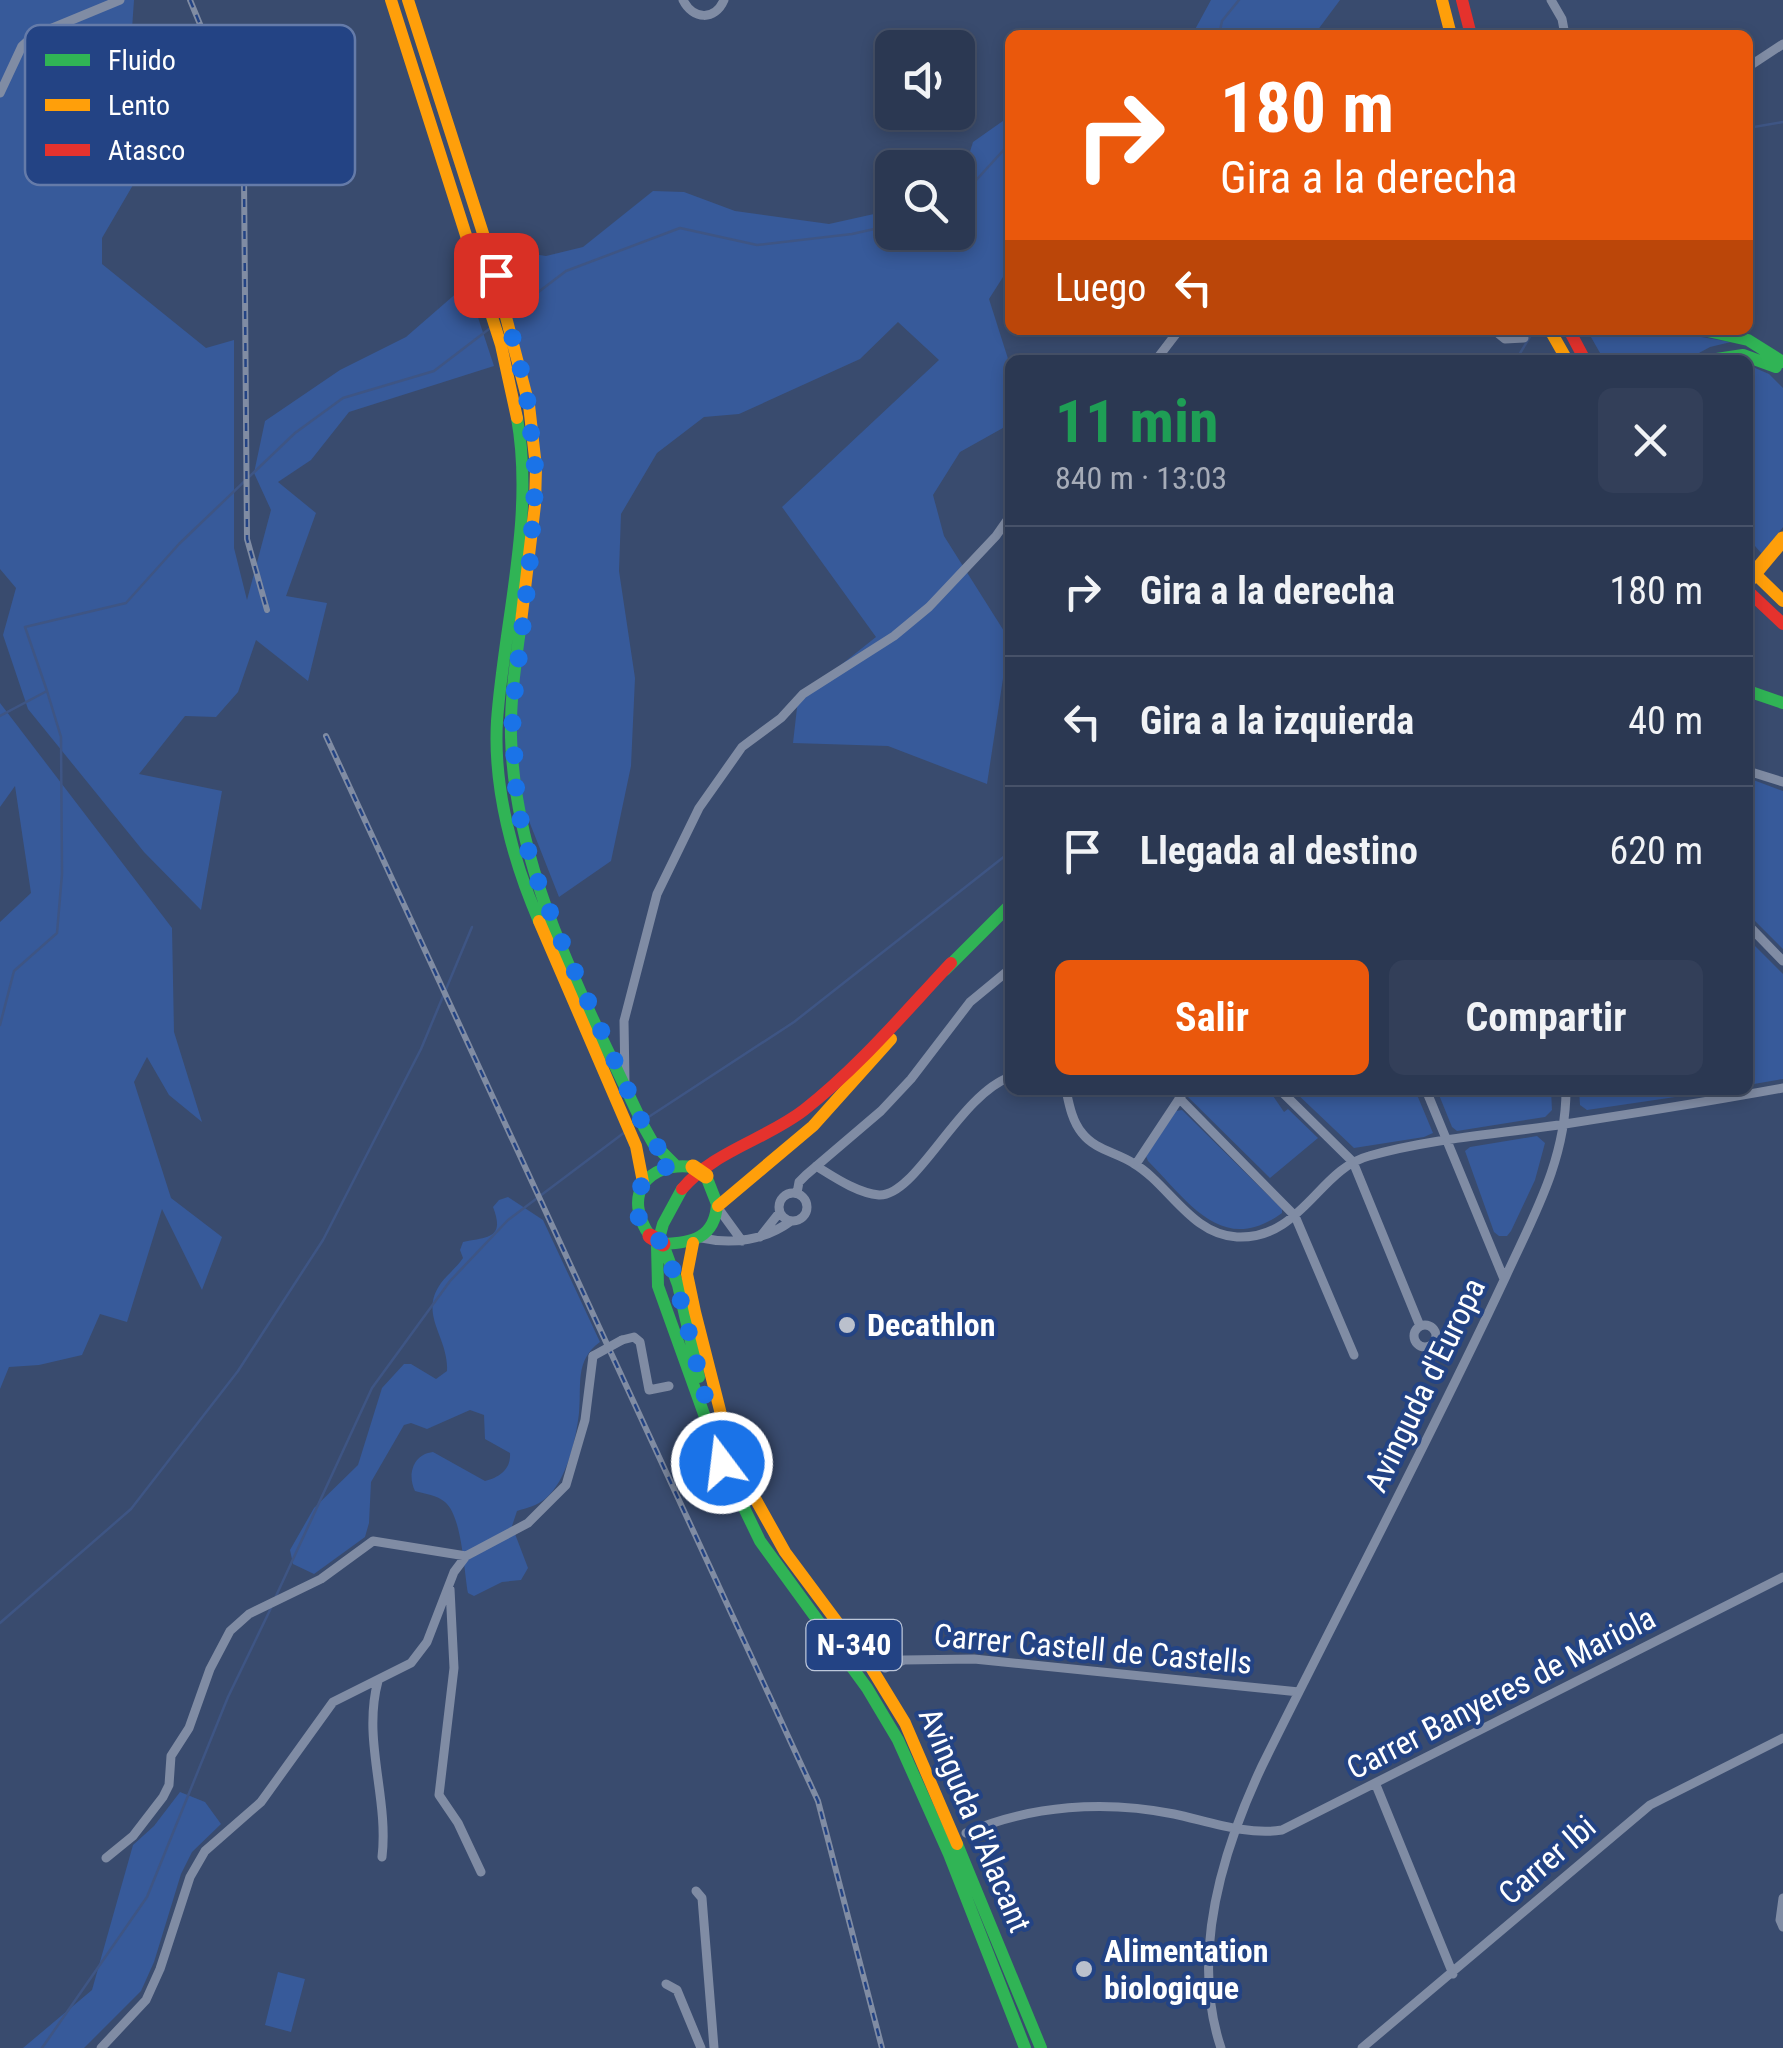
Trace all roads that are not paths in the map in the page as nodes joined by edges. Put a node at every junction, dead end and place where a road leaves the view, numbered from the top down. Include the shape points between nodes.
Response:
1 (120, 0) edge
2 (391, 0) edge
3 (408, 0) edge
4 (683, 0) edge
5 (724, 0) edge
6 (1442, 0) edge
7 (1462, 0) edge
8 (1551, 0) edge
9 (60, 25) edge
10 (1450, 30) edge
11 (1470, 30) edge
12 (1564, 30) edge
13 (25, 44) edge
14 (1783, 44) edge
15 (1753, 64) edge
16 (0, 94) edge
17 (1175, 335) edge
18 (1503, 335) edge
19 (1726, 335) edge
20 (1524, 338) dead end
21 (1160, 355) edge
22 (1753, 357) edge
23 (1783, 362) edge
24 (1783, 372) edge
25 (1005, 523) edge
26 (1783, 540) edge
27 (1753, 572) edge
28 (1753, 575) edge
29 (1753, 596) edge
30 (1783, 601) edge
31 (1783, 624) edge
32 (1753, 693) edge
33 (1783, 703) edge
34 (1753, 773) edge
35 (1783, 782) edge
36 (1005, 910) edge
37 (1753, 931) edge
38 (1783, 961) edge
39 (951, 962) junction
40 (1005, 973) edge
41 (1005, 1080) edge
42 (625, 1086) junction
43 (1783, 1088) edge
44 (1753, 1091) edge
45 (1068, 1095) edge
46 (1181, 1095) edge
47 (1183, 1095) edge
48 (1285, 1095) edge
49 (1428, 1095) edge
50 (1566, 1095) edge
51 (1706, 1095) edge
52 (1564, 1124) junction
53 (1445, 1140) junction
54 (1353, 1162) junction
55 (674, 1164) junction
56 (1136, 1164) junction
57 (816, 1166) junction
58 (703, 1174) junction
59 (750, 1176) junction
60 (643, 1182) junction
61 (798, 1193) junction
62 (718, 1207) junction
63 (780, 1213) junction
64 (1294, 1216) junction
65 (791, 1221) junction
66 (760, 1237) junction
67 (657, 1240) junction
68 (698, 1241) junction
69 (742, 1242) junction
70 (1504, 1279) junction
71 (1420, 1326) dead end
72 (1354, 1355) dead end
73 (669, 1386) dead end
74 (722, 1463) junction
75 (466, 1556) junction
76 (1783, 1577) edge
77 (450, 1586) junction
78 (885, 1668) dead end
79 (378, 1681) junction
80 (1299, 1692) junction
81 (1783, 1738) edge
82 (1376, 1785) junction
83 (1236, 1827) junction
84 (966, 1833) dead end
85 (382, 1857) dead end
86 (106, 1858) dead end
87 (481, 1872) dead end
88 (696, 1892) dead end
89 (1783, 1898) edge
90 (1783, 1928) edge
91 (1453, 1974) junction
92 (666, 1984) dead end
93 (102, 2048) edge
94 (701, 2048) edge
95 (714, 2048) edge
96 (1026, 2048) edge
97 (1041, 2048) edge
98 (1221, 2048) edge
99 (1362, 2048) edge

1 - 9 street
2 - 60 main road via 502,345 516,412 520,520 497,725 509,832 530,901 636,1146
3 - 42 main road via 518,350 533,431 529,572 512,714 517,805 538,882
4 - 5 street via 690,12 704,16
6 - 10 main road
7 - 11 main road
8 - 12 street
13 - 16 street
14 - 15 street
17 - 21 street
18 - 20 street
19 - 23 main road via 1748,340
22 - 24 main road
25 - 42 street via 929,607 803,694 742,748 699,808 658,894 624,1021
26 - 28 main road, bridge
27 - 30 main road
29 - 31 main road
32 - 33 main road
34 - 35 street
36 - 39 main road, N-340
37 - 38 street
39 - 59 main road, N-340 via 813,1126
39 - 74 main road, Avinguda d'Alacant / N-340 via 804,1110 710,1163 667,1213 657,1246 658,1293
40 - 57 street via 970,1002 881,1111
41 - 57 street via 967,1108 898,1190 875,1194
42 - 55 main road via 649,1138
43 - 44 street
45 - 56 street via 1081,1132
46 - 56 street
47 - 64 street
48 - 54 street
49 - 53 street
50 - 52 street, Avinguda d'Europa
51 - 52 street
52 - 53 street
52 - 70 street, Avinguda d'Europa via 1551,1179
53 - 54 street
53 - 70 street
54 - 64 street
54 - 71 street
55 - 58 main road
55 - 60 main road
56 - 64 street via 1196,1220 1231,1238 1264,1234
57 - 61 street
58 - 59 main road
58 - 62 main road
59 - 62 main road, N-340
60 - 67 main road, N-340 via 636,1211
61 - 63 street via 780,1199
61 - 65 street via 806,1212
62 - 68 main road, N-340
62 - 69 street
63 - 65 street
63 - 66 street
64 - 72 street
65 - 66 street
66 - 69 street
67 - 68 main road via 673,1246
67 - 74 main road, Avinguda d'Alacant / N-340 via 678,1285
68 - 69 street
68 - 97 main road, Avinguda d'Alacant / N-340 via 687,1274 742,1475 785,1552 905,1723
70 - 80 street, Avinguda d'Europa
73 - 75 street, bridge via 649,1390 634,1337 592,1356 585,1420 566,1485 528,1523
74 - 96 main road, Avinguda d'Alacant / N-340 via 761,1543 898,1739
75 - 77 street
75 - 86 street via 373,1542 321,1579 249,1614 230,1631 210,1670 171,1756 164,1796
76 - 82 street, Carrer Banyeres de Mariola
77 - 79 street via 412,1663
77 - 87 street via 454,1668 439,1796
78 - 80 street, Carrer Castell de Castells via 904,1660 974,1659
79 - 85 street via 372,1733
79 - 93 street via 332,1702 260,1802 205,1851 146,2000
80 - 83 street, Avinguda d'Europa
81 - 91 street, Carrer Ibi via 1650,1805
82 - 83 street, Carrer Banyeres de Mariola via 1282,1830
82 - 91 street
83 - 84 street, Carrer Banyeres de Mariola via 1096,1807 1022,1813
83 - 98 street, Avinguda d'Europa via 1214,1911 1210,1968 1209,2002
88 - 95 street via 702,1898
89 - 90 street
91 - 99 street, Carrer Ibi
92 - 94 street via 676,1990

